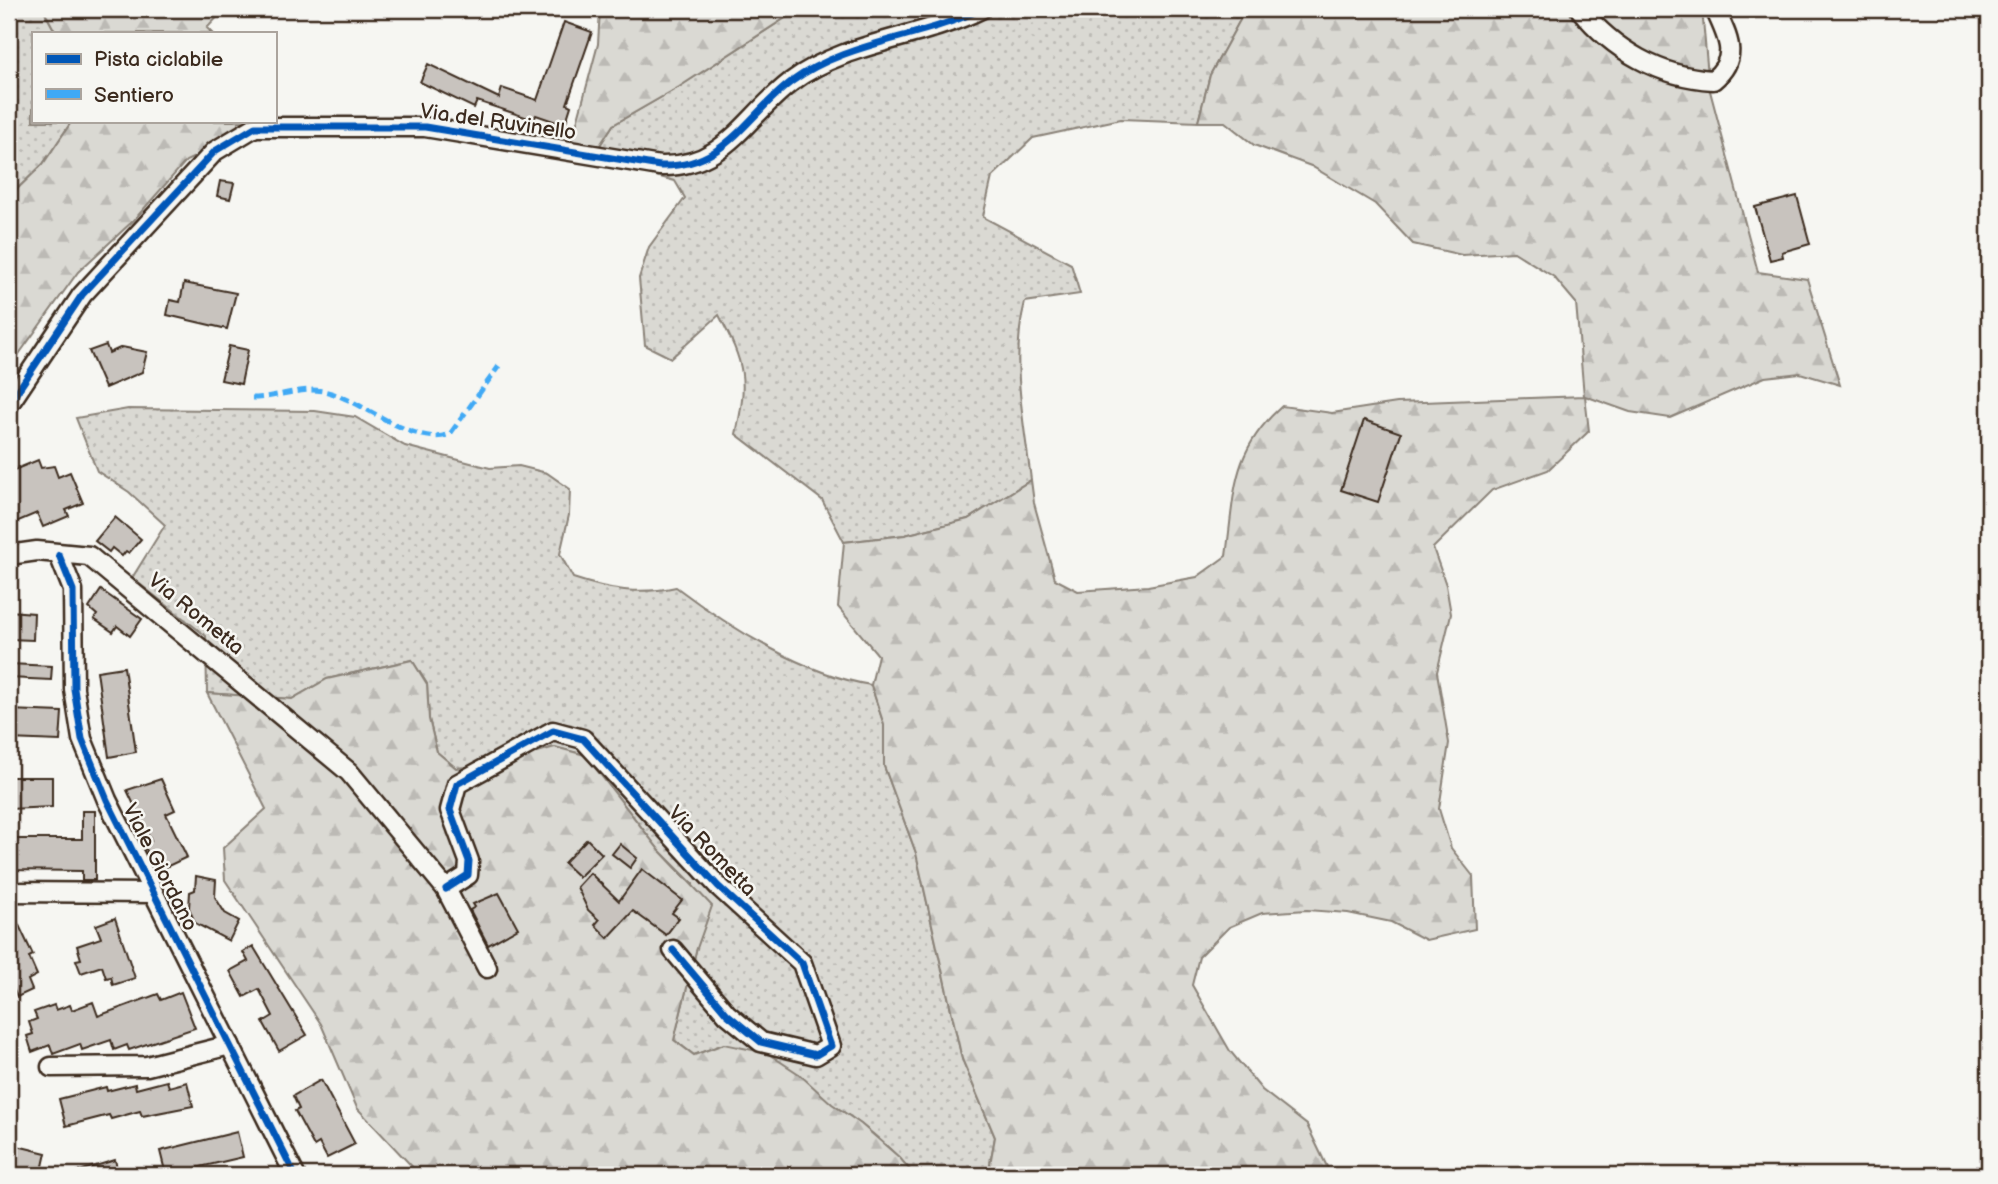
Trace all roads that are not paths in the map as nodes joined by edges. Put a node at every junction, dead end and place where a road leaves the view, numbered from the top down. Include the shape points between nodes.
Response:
1 (981, 9) edge
2 (1580, 9) edge
3 (1715, 9) edge
4 (9, 404) edge
5 (9, 555) edge
6 (59, 555) junction
7 (446, 889) junction
8 (9, 892) edge
9 (153, 893) junction
10 (673, 950) dead end
11 (487, 968) dead end
12 (230, 1045) junction
13 (51, 1067) dead end
14 (295, 1175) edge

1 - 4 street, Via del Ruvinello via 815,68 791,82 724,146 683,166 425,127 255,127 215,151 82,295
2 - 3 street via 1598,31 1653,69 1713,80 1726,70 1730,55
5 - 6 street, Via Rometta via 37,551
6 - 7 street, Via Rometta via 89,556 349,772
6 - 9 street, Viale Giordano via 73,590 75,689 82,739
7 - 10 street, Via Rometta via 468,875 469,861 450,810 457,784 553,731 583,739 718,886 802,963 831,1046 816,1055 761,1042 727,1014
7 - 11 street, Via Rometta
8 - 9 street
9 - 12 street, Viale Giordano
12 - 13 street via 146,1066
12 - 14 street, Viale Giordano

